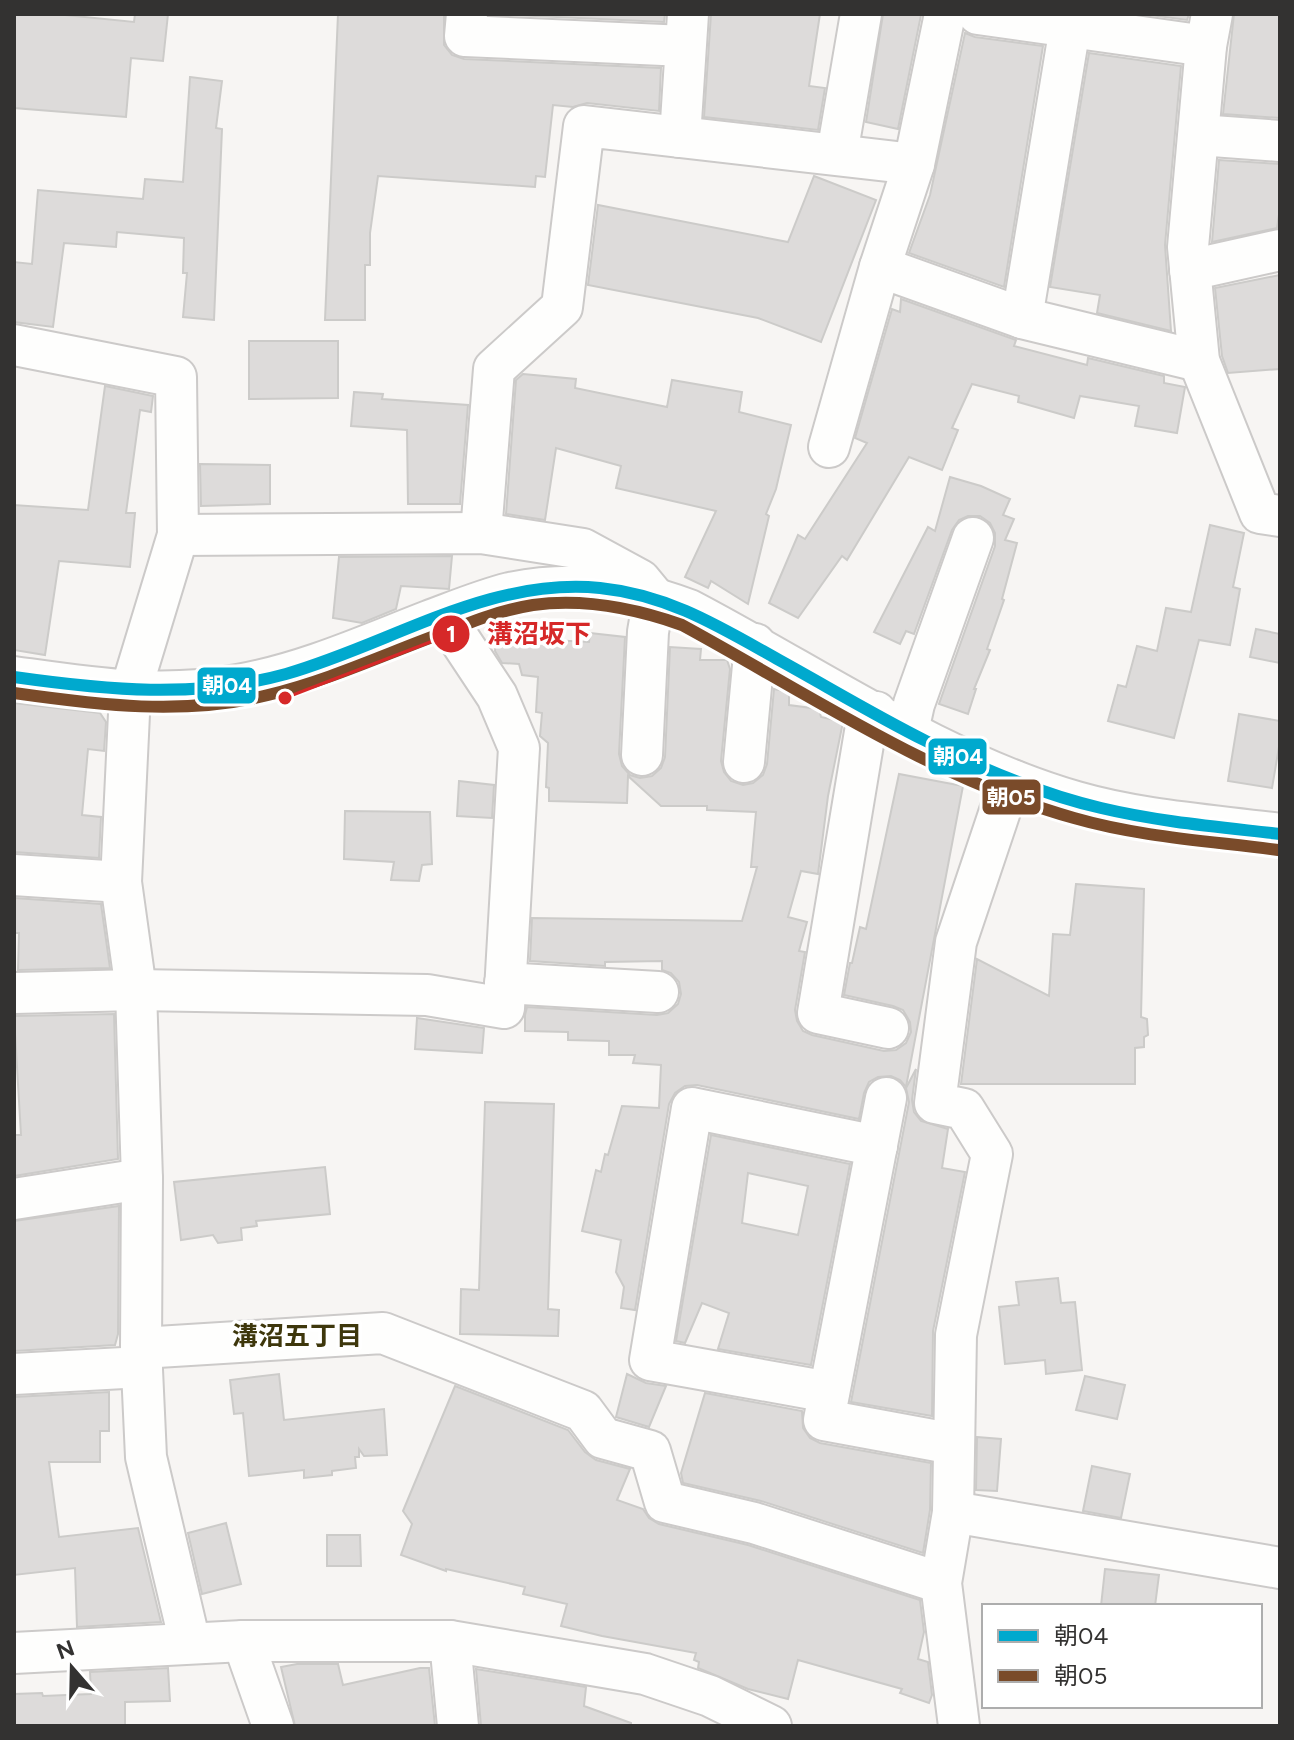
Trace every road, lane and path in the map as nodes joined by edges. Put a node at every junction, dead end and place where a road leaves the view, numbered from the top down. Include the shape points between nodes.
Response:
1 (467, 14) edge
2 (861, 14) edge
3 (945, 14) edge
4 (978, 14) edge
5 (1070, 27) junction
6 (686, 30) edge
7 (1209, 30) edge
8 (1199, 135) junction
9 (680, 137) junction
10 (1280, 141) edge
11 (837, 154) junction
12 (914, 164) junction
13 (1280, 250) edge
14 (880, 267) junction
15 (1190, 270) junction
16 (1022, 318) junction
17 (14, 345) edge
18 (1199, 361) junction
19 (829, 447) dead end
20 (1280, 516) edge
21 (481, 533) junction
22 (178, 535) junction
23 (973, 538) dead end
24 (654, 597) junction
25 (444, 616) junction
26 (755, 644) junction
27 (14, 677) edge
28 (130, 693) junction
29 (892, 722) junction
30 (642, 755) dead end
31 (744, 762) dead end
32 (1014, 781) junction
33 (1280, 834) edge
34 (14, 875) edge
35 (121, 882) junction
36 (505, 983) junction
37 (136, 990) junction
38 (658, 992) dead end
39 (14, 993) edge
40 (888, 1028) dead end
41 (886, 1098) dead end
42 (877, 1146) junction
43 (142, 1179) junction
44 (14, 1199) edge
45 (142, 1358) junction
46 (14, 1374) edge
47 (829, 1392) junction
48 (954, 1444) junction
49 (953, 1512) junction
50 (1280, 1568) edge
51 (941, 1583) junction
52 (243, 1641) junction
53 (450, 1641) junction
54 (190, 1643) junction
55 (14, 1653) edge
56 (273, 1726) edge
57 (458, 1726) edge
58 (771, 1726) edge
59 (959, 1726) edge

1 - 6 street via 465,36
2 - 11 street
3 - 12 street
4 - 5 street
5 - 7 street
5 - 16 street
6 - 9 street
7 - 8 street
8 - 10 street
8 - 15 street
9 - 11 street
9 - 21 street via 584,126 562,307 494,369
11 - 12 street
12 - 14 street
13 - 15 street
14 - 16 street
14 - 19 street
15 - 18 street
16 - 18 street
17 - 22 street via 176,377
18 - 20 street via 1260,513
21 - 22 street
21 - 24 street via 583,549 640,580
22 - 28 street
23 - 29 street via 914,704
24 - 25 street via 607,588 549,588 483,600
24 - 26 street
24 - 30 street
25 - 28 street via 299,671 203,690
25 - 36 street via 497,696 519,748
26 - 29 street
26 - 31 street
27 - 28 street
28 - 35 street
29 - 32 street
29 - 40 street via 865,732 818,1013
32 - 33 street via 1124,814
32 - 48 street via 956,942 935,1103 964,1109 992,1154 956,1335
34 - 35 street
35 - 37 street
36 - 37 street via 504,1008 427,995
36 - 38 street
37 - 39 street
37 - 43 street
41 - 42 street
42 - 47 street
42 - 47 street via 692,1108 650,1360
43 - 44 street
43 - 45 street
45 - 46 street
45 - 51 street via 383,1333 583,1411 603,1438 650,1451 665,1502 754,1523
45 - 54 street via 146,1457
47 - 48 street via 824,1420
48 - 49 street
49 - 50 street
49 - 51 street
51 - 59 street
52 - 53 street
52 - 54 street
52 - 56 street
53 - 57 street
53 - 58 street via 645,1674 710,1696
54 - 55 street

